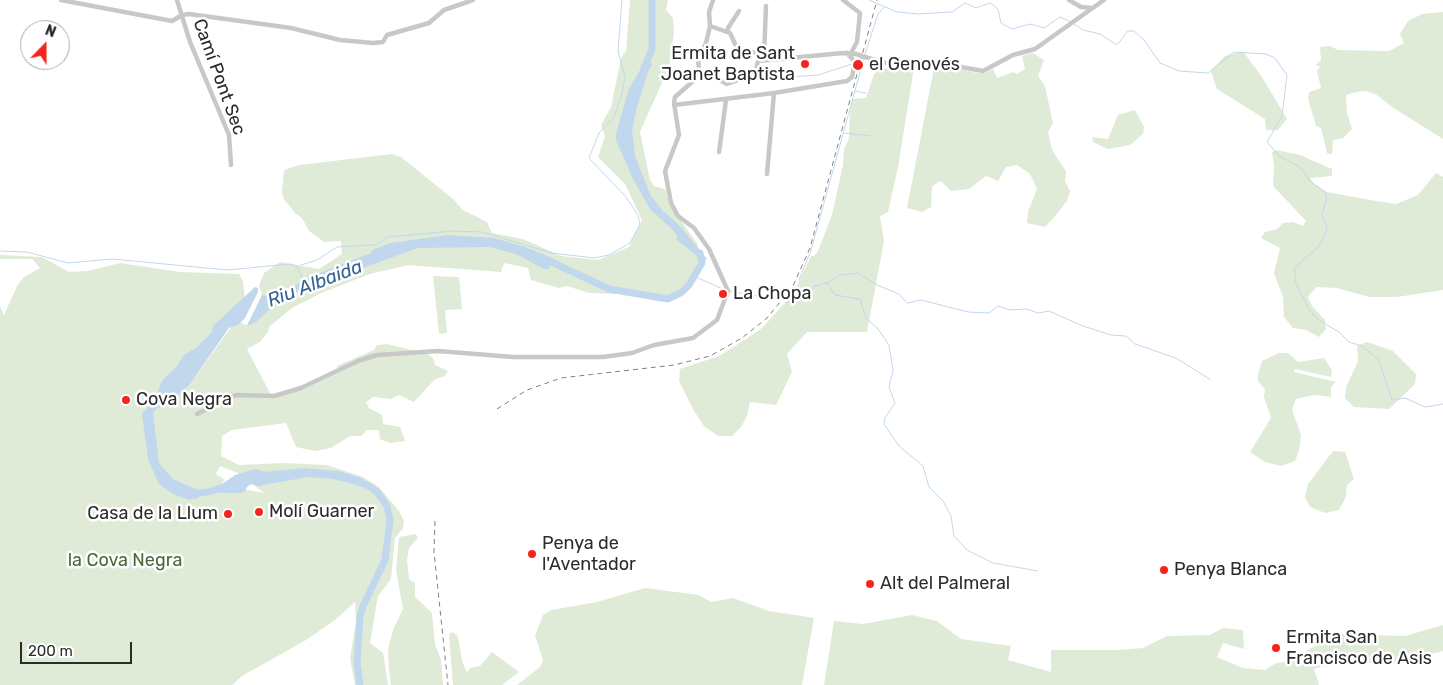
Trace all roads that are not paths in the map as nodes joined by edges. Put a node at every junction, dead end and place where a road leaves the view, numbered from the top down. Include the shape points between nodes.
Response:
1 (61, 0) edge
2 (177, 0) edge
3 (473, 0) edge
4 (713, 0) edge
5 (843, 0) edge
6 (1069, 0) edge
7 (1104, 0) edge
8 (766, 6) dead end
9 (1092, 8) junction
10 (739, 11) dead end
11 (182, 15) junction
12 (710, 26) junction
13 (728, 32) junction
14 (852, 54) junction
15 (764, 57) junction
16 (699, 70) junction
17 (774, 93) junction
18 (726, 100) junction
19 (674, 105) junction
20 (719, 152) dead end
21 (231, 165) dead end
22 (767, 174) dead end
23 (197, 414) dead end

1 - 11 street via 172,21
2 - 11 street, Camí Pont Sec
3 - 11 street via 444,10 429,23 387,35 383,42 373,43 340,40 291,28
4 - 12 street via 709,12
5 - 14 street via 860,13
6 - 9 street via 1081,7
7 - 9 street
8 - 15 street
9 - 14 street, bridge via 1035,49 1013,55 983,71 928,61 893,65
10 - 13 street
11 - 21 street, Camí Pont Sec via 229,135
12 - 13 street
12 - 16 street via 706,44 697,61
13 - 15 street via 733,35 736,48
14 - 15 street
14 - 17 street via 855,62 850,80
15 - 16 street via 758,61 755,74 731,83 718,81
16 - 19 street via 692,82 675,97
17 - 18 street
17 - 22 street
18 - 19 street
18 - 20 street
19 - 23 street via 679,135 665,171 671,202 678,216 700,235 728,288 719,317 703,333 682,341 603,357 518,358 438,352 376,355 301,388 274,396 236,395

